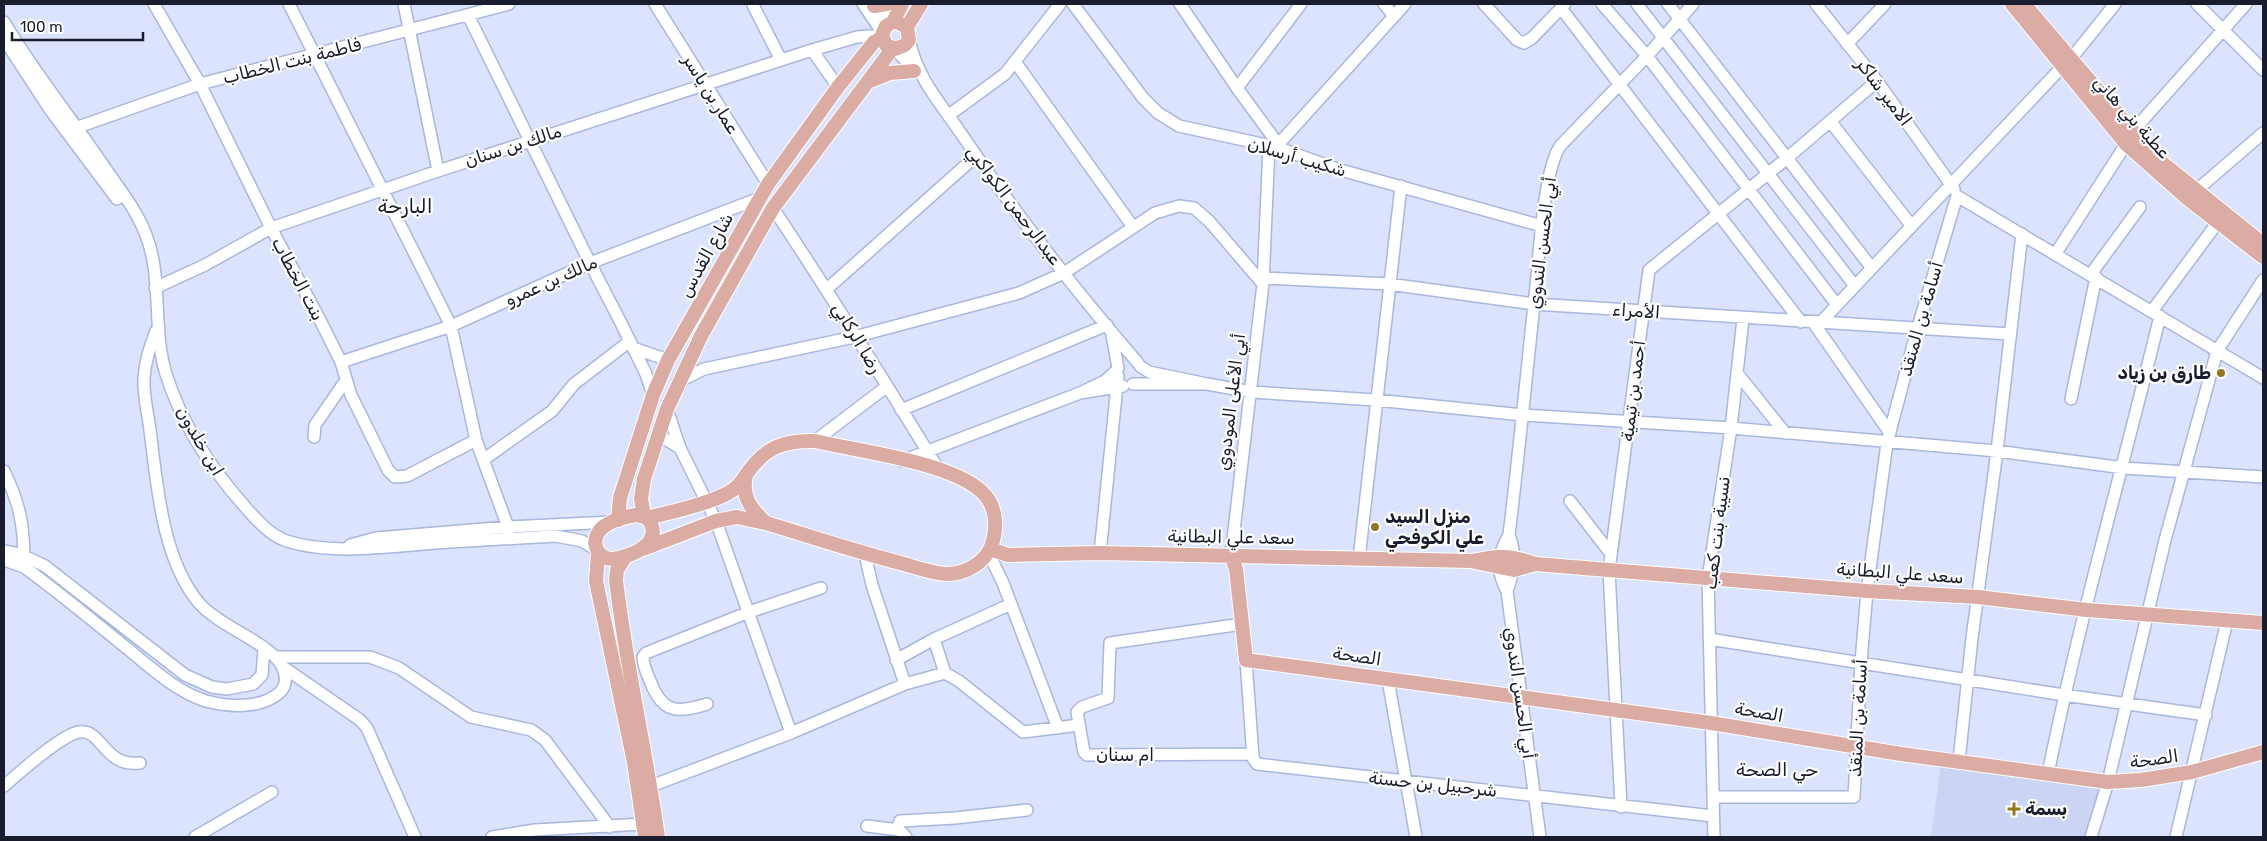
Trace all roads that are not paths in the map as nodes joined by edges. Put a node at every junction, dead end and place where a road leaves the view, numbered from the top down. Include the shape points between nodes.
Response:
1 (154, 4) edge
2 (289, 4) edge
3 (404, 4) edge
4 (509, 4) edge
5 (655, 4) edge
6 (874, 4) edge
7 (902, 4) edge
8 (921, 4) edge
9 (1060, 4) edge
10 (1074, 4) edge
11 (1180, 4) edge
12 (1301, 4) edge
13 (1384, 4) edge
14 (1405, 4) edge
15 (1484, 4) edge
16 (1602, 4) edge
17 (1637, 4) edge
18 (1668, 4) edge
19 (1693, 4) edge
20 (1885, 4) edge
21 (2012, 4) edge
22 (2024, 4) edge
23 (2115, 4) edge
24 (2197, 4) edge
25 (2246, 4) edge
26 (753, 5) edge
27 (1819, 5) edge
28 (1563, 6) edge
29 (468, 15) junction
30 (1394, 16) junction
31 (1680, 18) junction
32 (4, 22) edge
33 (886, 30) junction
34 (2222, 30) junction
35 (409, 31) junction
36 (908, 34) junction
37 (1664, 36) junction
38 (4, 39) edge
39 (1847, 44) junction
40 (894, 48) junction
41 (812, 50) junction
42 (314, 54) junction
43 (1647, 56) junction
44 (781, 60) junction
45 (1016, 63) junction
46 (2066, 63) junction
47 (2263, 70) edge
48 (917, 73) junction
49 (1877, 81) junction
50 (867, 82) junction
51 (200, 84) junction
52 (704, 84) junction
53 (1620, 85) junction
54 (838, 87) junction
55 (1236, 88) junction
56 (55, 108) junction
57 (949, 115) junction
58 (1830, 121) junction
59 (78, 127) junction
60 (2133, 132) junction
61 (2263, 133) edge
62 (529, 141) junction
63 (2126, 144) junction
64 (1274, 146) junction
65 (976, 156) junction
66 (1786, 158) junction
67 (438, 171) junction
68 (1766, 174) junction
69 (1951, 183) junction
70 (768, 184) junction
71 (1401, 186) junction
72 (381, 190) junction
73 (1748, 190) junction
74 (2191, 195) junction
75 (1957, 196) junction
76 (760, 198) junction
77 (2140, 207) dead end
78 (773, 208) junction
79 (1719, 212) junction
80 (2218, 222) junction
81 (1911, 225) junction
82 (1542, 226) junction
83 (1133, 227) junction
84 (271, 228) junction
85 (2022, 234) junction
86 (2262, 242) edge
87 (2056, 253) junction
88 (2263, 257) edge
89 (152, 259) junction
90 (590, 264) junction
91 (1872, 267) junction
92 (1064, 273) junction
93 (2094, 276) junction
94 (2263, 280) edge
95 (1263, 281) junction
96 (1389, 284) junction
97 (1855, 286) junction
98 (155, 288) junction
99 (827, 289) junction
100 (1534, 304) junction
101 (1837, 306) junction
102 (1642, 312) junction
103 (2156, 313) junction
104 (1743, 319) junction
105 (1801, 322) junction
106 (1817, 322) junction
107 (158, 325) junction
108 (451, 326) junction
109 (1110, 329) junction
110 (1917, 330) junction
111 (2010, 334) junction
112 (854, 337) junction
113 (632, 344) junction
114 (2217, 351) junction
115 (668, 360) junction
116 (341, 362) junction
117 (1139, 364) junction
118 (1737, 373) junction
119 (1117, 375) junction
120 (2263, 378) edge
121 (346, 380) junction
122 (678, 382) junction
123 (1132, 384) junction
124 (1207, 384) junction
125 (886, 387) junction
126 (1252, 392) junction
127 (1080, 393) junction
128 (653, 394) junction
129 (2071, 399) dead end
130 (1376, 400) junction
131 (667, 408) junction
132 (901, 410) junction
133 (1523, 415) junction
134 (1630, 420) junction
135 (1731, 428) junction
136 (1786, 433) junction
137 (314, 437) dead end
138 (657, 438) junction
139 (1889, 438) junction
140 (476, 440) junction
141 (814, 441) junction
142 (680, 448) junction
143 (927, 450) junction
144 (1997, 451) junction
145 (483, 460) junction
146 (902, 461) junction
147 (2124, 468) junction
148 (939, 470) junction
149 (2184, 470) junction
150 (4, 471) edge
151 (746, 475) junction
152 (2263, 476) edge
153 (7, 486) edge
154 (708, 500) junction
155 (1570, 501) dead end
156 (645, 517) junction
157 (615, 521) junction
158 (716, 521) junction
159 (766, 523) junction
160 (508, 527) junction
161 (1509, 535) junction
162 (508, 539) junction
163 (344, 548) junction
164 (640, 550) junction
165 (989, 550) junction
166 (4, 551) edge
167 (597, 552) junction
168 (1100, 553) junction
169 (865, 554) junction
170 (1612, 554) junction
171 (625, 556) junction
172 (1231, 556) junction
173 (1359, 559) junction
174 (4, 560) edge
175 (24, 561) junction
176 (1499, 562) junction
177 (1514, 563) junction
178 (1609, 570) junction
179 (1708, 578) junction
180 (822, 588) dead end
181 (1867, 591) junction
182 (1507, 592) junction
183 (1978, 597) junction
184 (1011, 604) junction
185 (2087, 610) junction
186 (749, 612) junction
187 (620, 613) junction
188 (604, 614) junction
189 (2148, 615) junction
190 (2227, 621) junction
191 (2263, 623) edge
192 (1242, 624) junction
193 (934, 639) junction
194 (1708, 639) junction
195 (264, 649) junction
196 (275, 657) junction
197 (896, 660) junction
198 (1246, 660) junction
199 (1860, 662) junction
200 (283, 667) junction
201 (944, 673) junction
202 (1388, 680) junction
203 (1967, 680) junction
204 (905, 684) junction
205 (2064, 695) junction
206 (1521, 698) junction
207 (2127, 702) junction
208 (707, 704) dead end
209 (1617, 711) junction
210 (2206, 715) junction
211 (1711, 723) junction
212 (1079, 725) junction
213 (1058, 728) junction
214 (791, 733) junction
215 (1856, 747) junction
216 (2263, 752) edge
217 (1253, 754) junction
218 (1959, 760) junction
219 (140, 763) dead end
220 (2192, 772) junction
221 (2048, 774) junction
222 (1406, 782) junction
223 (2108, 782) junction
224 (4, 786) edge
225 (651, 786) junction
226 (272, 792) dead end
227 (1533, 795) junction
228 (1713, 797) junction
229 (1621, 807) junction
230 (1027, 810) dead end
231 (1713, 816) junction
232 (610, 826) junction
233 (867, 826) dead end
234 (644, 830) edge
235 (902, 834) edge
236 (195, 837) edge
237 (414, 837) edge
238 (492, 837) edge
239 (658, 837) edge
240 (1416, 837) edge
241 (1540, 837) edge
242 (1714, 837) edge
243 (2091, 837) edge
244 (2176, 837) edge

1 - 51 street, بنت الخطاب
2 - 42 street
3 - 35 street
4 - 29 street, فاطمة بنت الخطاب
5 - 52 street, عمار بن ياسر
6 - 33 street
7 - 33 main road, شارع القدس
8 - 36 main road
9 - 45 street
10 - 64 street, شكيب أرسلان via 1143,98 1158,113 1179,126
11 - 55 street
12 - 55 street
13 - 30 street
14 - 30 street
15 - 28 street via 1517,40 1524,43
16 - 43 street
17 - 37 street
18 - 31 street
19 - 31 street, أبي الحسن الندوي
20 - 39 street
21 - 46 main road, عطية بني هاني
22 - 46 main road
23 - 46 street
24 - 34 street
25 - 34 street
26 - 44 street
27 - 39 street, الامير شاكر
28 - 53 street
29 - 35 street, فاطمة بنت الخطاب
29 - 62 street
30 - 64 street
31 - 37 street, أبي الحسن الندوي
31 - 66 street
32 - 56 street, ابن خلدون
33 - 36 main road via 899,22
33 - 40 main road via 886,45
33 - 41 street, مالك بن سنان
33 - 54 main road, شارع القدس
34 - 47 street
34 - 60 street
35 - 42 street, فاطمة بنت الخطاب
35 - 67 street
36 - 40 main road via 905,45
36 - 48 street
37 - 43 street, أبي الحسن الندوي
37 - 68 street
38 - 56 street, ابن خلدون
39 - 49 street, الامير شاكر
40 - 48 street, عبدالرحمن الكواكبي
40 - 50 main road
41 - 44 street, مالك بن سنان
41 - 54 street
42 - 51 street, فاطمة بنت الخطاب
42 - 72 street
43 - 53 street, أبي الحسن الندوي
43 - 73 street
44 - 52 street, مالك بن سنان
45 - 57 street via 991,86
45 - 83 street
46 - 60 main road
46 - 63 main road, عطية بني هاني
46 - 69 street
48 - 50 main road via 890,72
48 - 57 street, عبدالرحمن الكواكبي
49 - 58 street, أحمد بن تيمية
49 - 69 street, الامير شاكر
50 - 78 main road
51 - 59 street, فاطمة بنت الخطاب
51 - 84 street, بنت الخطاب
52 - 62 street, مالك بن سنان
52 - 70 street, عمار بن ياسر
53 - 79 street
53 - 82 street, أبي الحسن الندوي via 1557,150
54 - 70 main road, شارع القدس
55 - 64 street
56 - 59 street, ابن خلدون
56 - 89 street, ابن خلدون via 126,212
57 - 65 street, عبدالرحمن الكواكبي
58 - 66 street, أحمد بن تيمية
58 - 81 street
59 - 89 street, ابن خلدون via 136,215 147,237
60 - 74 main road
61 - 74 street
62 - 67 street, مالك بن سنان
62 - 90 street
63 - 74 main road, عطية بني هاني
63 - 87 street
64 - 71 street, شكيب أرسلان via 1338,169
64 - 95 street, أبي الأعلى المودوي
65 - 92 street, عبدالرحمن الكواكبي
65 - 99 street
66 - 68 street, أحمد بن تيمية
66 - 91 street
67 - 72 street, مالك بن سنان
68 - 73 street, أحمد بن تيمية
68 - 97 street
69 - 75 street, الامير شاكر
69 - 81 street
70 - 76 main road, شارع القدس
71 - 82 street, شكيب أرسلان
71 - 96 street
72 - 84 street, مالك بن سنان
72 - 108 street
73 - 79 street, أحمد بن تيمية
73 - 101 street
74 - 80 main road, عطية بني هاني
74 - 86 main road
75 - 85 street
75 - 110 street, أسامة بن المنقذ
76 - 90 street, مالك بن عمرو
76 - 115 main road, شارع القدس
77 - 93 street
78 - 99 street, رضا الركابي
78 - 122 main road
79 - 102 street, أحمد بن تيمية via 1652,266
79 - 105 street
80 - 88 main road, عطية بني هاني
80 - 103 street
81 - 91 street
82 - 100 street, أبي الحسن الندوي
83 - 92 street
83 - 95 street via 1155,213 1178,206 1194,208
84 - 98 street, مالك بن سنان via 197,270
84 - 116 street, بنت الخطاب
85 - 87 street
85 - 111 street
87 - 93 street
89 - 98 street, ابن خلدون
90 - 108 street, مالك بن عمرو
90 - 113 street
91 - 97 street
92 - 109 street, عبدالرحمن الكواكبي
92 - 112 street via 1020,293
93 - 103 street
93 - 129 street
94 - 114 street
95 - 96 street, الأمراء
95 - 126 street, أبي الأعلى المودوي
96 - 100 street, الأمراء
96 - 130 street
97 - 101 street
98 - 107 street, ابن خلدون
99 - 112 street, رضا الركابي
100 - 102 street, الأمراء
100 - 133 street, أبي الحسن الندوي
101 - 106 street
102 - 104 street, الأمراء
102 - 134 street, أحمد بن تيمية
103 - 114 street
103 - 147 street
104 - 105 street, الأمراء
104 - 118 street, نسيبة بنت كعب
105 - 106 street, الأمراء
106 - 110 street, الأمراء
106 - 139 street
107 - 163 street, ابن خلدون via 159,348 174,396 195,441 231,491 262,524 282,539 307,546
107 - 195 street via 149,348 144,379 159,496 175,557 198,602 221,623
108 - 116 street, مالك بن عمرو
108 - 140 street
109 - 117 street, عبدالرحمن الكواكبي
109 - 119 street, عبدالرحمن الكواكبي
109 - 132 street
110 - 111 street, الأمراء
110 - 139 street, أسامة بن المنقذ
111 - 144 street
112 - 122 street via 704,369
112 - 125 street, رضا الركابي
113 - 115 street
113 - 128 street
113 - 145 street via 574,384 552,411
114 - 120 street
114 - 149 street
115 - 128 main road, شارع القدس
116 - 121 street, بنت الخطاب
117 - 119 street via 1126,360
117 - 123 street via 1141,377
117 - 124 street via 1149,372
118 - 135 street, نسيبة بنت كعب
118 - 136 street
119 - 123 street via 1123,383
119 - 127 street
119 - 127 street
119 - 168 street, عبدالرحمن الكواكبي
121 - 137 street via 315,425
121 - 140 street, بنت الخطاب via 388,470 395,476 412,474
122 - 131 main road
123 - 124 street
124 - 126 street
125 - 132 street, رضا الركابي
125 - 141 street
126 - 130 street
126 - 172 street, أبي الأعلى المودوي
127 - 143 street
128 - 157 main road, شارع القدس
130 - 133 street
130 - 173 street
131 - 138 main road
131 - 142 street
132 - 143 street, رضا الركابي
133 - 134 street
133 - 161 street, أبي الحسن الندوي
134 - 135 street
134 - 170 street, أحمد بن تيمية
135 - 136 street
135 - 179 street, نسيبة بنت كعب
136 - 139 street
138 - 142 street
138 - 156 main road via 642,491
139 - 144 street
139 - 181 street, أسامة بن المنقذ
140 - 145 street
141 - 146 main road
141 - 151 main road via 783,443 770,449
142 - 154 street
143 - 146 street
143 - 148 street, رضا الركابي
144 - 147 street
144 - 183 street
145 - 160 street
146 - 148 main road
147 - 149 street
147 - 185 street
148 - 165 main road via 973,485 991,505 995,533
149 - 152 street
149 - 189 street
150 - 153 street
151 - 154 main road via 735,489
151 - 159 main road via 744,495
153 - 175 street via 24,530
154 - 156 main road
154 - 158 street
155 - 170 street
156 - 157 main road via 636,515
156 - 164 main road via 652,526 652,536
157 - 160 street
157 - 167 main road via 600,530
158 - 159 main road via 737,517
158 - 164 main road
158 - 186 street
159 - 169 main road
160 - 162 street
160 - 163 street via 376,538 361,540
161 - 176 street, أبي الحسن الندوي
161 - 177 street, أبي الحسن الندوي via 1515,548
162 - 163 street, ابن خلدون
162 - 167 street, ابن خلدون via 573,538
164 - 171 main road
165 - 168 main road, سعد علي البطانية via 1008,555
165 - 169 main road via 974,566 949,574
165 - 184 street
166 - 175 street
167 - 171 main road via 607,559
167 - 188 main road via 596,581
168 - 172 main road, سعد علي البطانية
169 - 197 street
170 - 178 street, أحمد بن تيمية
171 - 187 main road via 616,580
172 - 173 main road, سعد علي البطانية
172 - 192 main road, أبي الأعلى المودوي via 1236,569
173 - 176 main road, سعد علي البطانية
174 - 175 street
175 - 195 street via 45,566 172,666 212,687 253,684 262,675
175 - 200 street via 150,667 205,701 242,705 266,700 285,686
176 - 177 main road, سعد علي البطانية
176 - 182 street, أبي الحسن الندوي via 1500,578
177 - 178 main road, سعد علي البطانية
177 - 182 street, أبي الحسن الندوي
178 - 179 main road, سعد علي البطانية
178 - 209 street, أحمد بن تيمية
179 - 181 main road, سعد علي البطانية
179 - 194 street, نسيبة بنت كعب
180 - 186 street
181 - 183 main road, سعد علي البطانية
181 - 199 street, أسامة بن المنقذ
182 - 206 street, أبي الحسن الندوي
183 - 185 main road, سعد علي البطانية
183 - 203 street
184 - 193 street
184 - 213 street
185 - 189 main road, سعد علي البطانية
185 - 205 street
186 - 208 street via 646,652 643,657 652,686 664,706 690,709
186 - 214 street
187 - 188 main road
187 - 225 main road
188 - 234 main road via 634,762
189 - 190 main road, سعد علي البطانية
189 - 207 street
190 - 191 main road, سعد علي البطانية
190 - 210 street
192 - 198 main road, أبي الأعلى المودوي
192 - 212 street, ام سنان via 1110,643 1108,698 1078,709
193 - 197 street
193 - 201 street
194 - 199 street
194 - 211 street, نسيبة بنت كعب
195 - 196 street
196 - 200 street
196 - 232 street via 370,657 399,668 471,718 531,730 545,740
197 - 204 street
198 - 202 main road, الصحة
198 - 217 street
199 - 203 street
199 - 215 street, أسامة بن المنقذ
200 - 237 street via 367,728
201 - 204 street
201 - 213 street via 959,680 1024,732
202 - 206 main road, الصحة
202 - 222 street
203 - 205 street
203 - 218 street
204 - 214 street
205 - 207 street
205 - 221 street
206 - 209 main road, الصحة
206 - 227 street, أبي الحسن الندوي
207 - 210 street
207 - 223 street
209 - 211 main road, الصحة
209 - 229 street, أحمد بن تيمية
210 - 220 street
211 - 215 main road, الصحة
211 - 228 street, نسيبة بنت كعب
212 - 213 street
212 - 217 street, ام سنان via 1084,752 1090,756
214 - 225 street
215 - 218 main road, الصحة
215 - 228 street, أسامة بن المنقذ via 1854,797
216 - 220 main road, الصحة
217 - 222 street, شرحبيل بن حسنة via 1254,762 1260,765
218 - 221 main road, الصحة
219 - 224 street via 123,763 115,759 93,736 81,732 55,745
220 - 223 main road, الصحة
220 - 244 street
221 - 223 main road, الصحة
222 - 227 street, شرحبيل بن حسنة
222 - 240 street
223 - 243 street
225 - 239 main road
226 - 236 street
227 - 229 street, شرحبيل بن حسنة
227 - 241 street, أبي الحسن الندوي
228 - 231 street, نسيبة بنت كعب
229 - 231 street, شرحبيل بن حسنة
230 - 235 street via 900,822 898,826
231 - 242 street, نسيبة بنت كعب
232 - 234 street
232 - 238 street via 535,830
233 - 235 street

